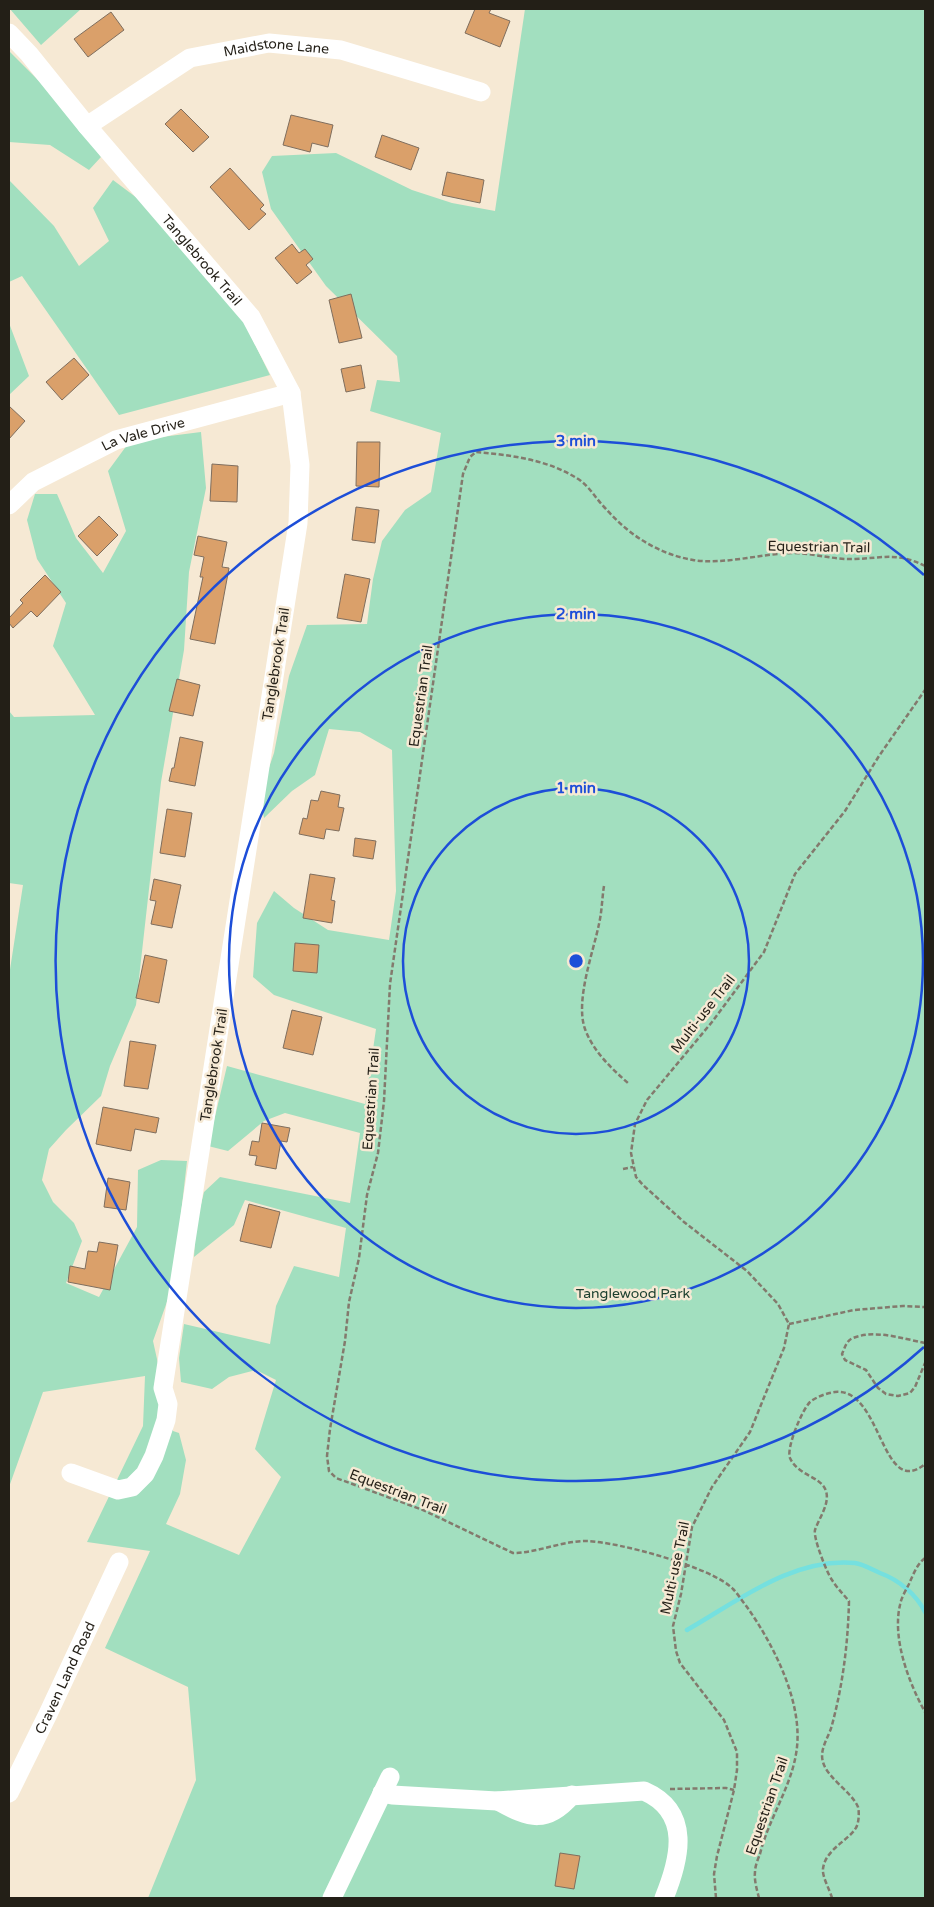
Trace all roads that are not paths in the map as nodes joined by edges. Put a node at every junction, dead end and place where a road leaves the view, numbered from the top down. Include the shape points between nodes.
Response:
1 (9, 33) edge
2 (481, 92) dead end
3 (87, 126) junction
4 (291, 393) junction
5 (9, 505) edge
6 (71, 1473) dead end
7 (118, 1562) dead end
8 (9, 1793) edge
9 (332, 1898) edge
10 (664, 1898) edge

1 - 3 street, Tanglebrook Trail
2 - 3 street, Maidstone Lane via 341,50 269,42 190,58
3 - 4 street, Tanglebrook Trail via 252,317
4 - 5 street, La Vale Drive via 116,440 32,482
4 - 6 street, Tanglebrook Trail via 300,465 298,523 163,1388 168,1404 166,1420 145,1474 132,1487 118,1490
7 - 8 street, Craven Land Road
9 - 10 street via 386,1785 392,1795 497,1800 644,1791 657,1796 675,1820 679,1836 677,1859

